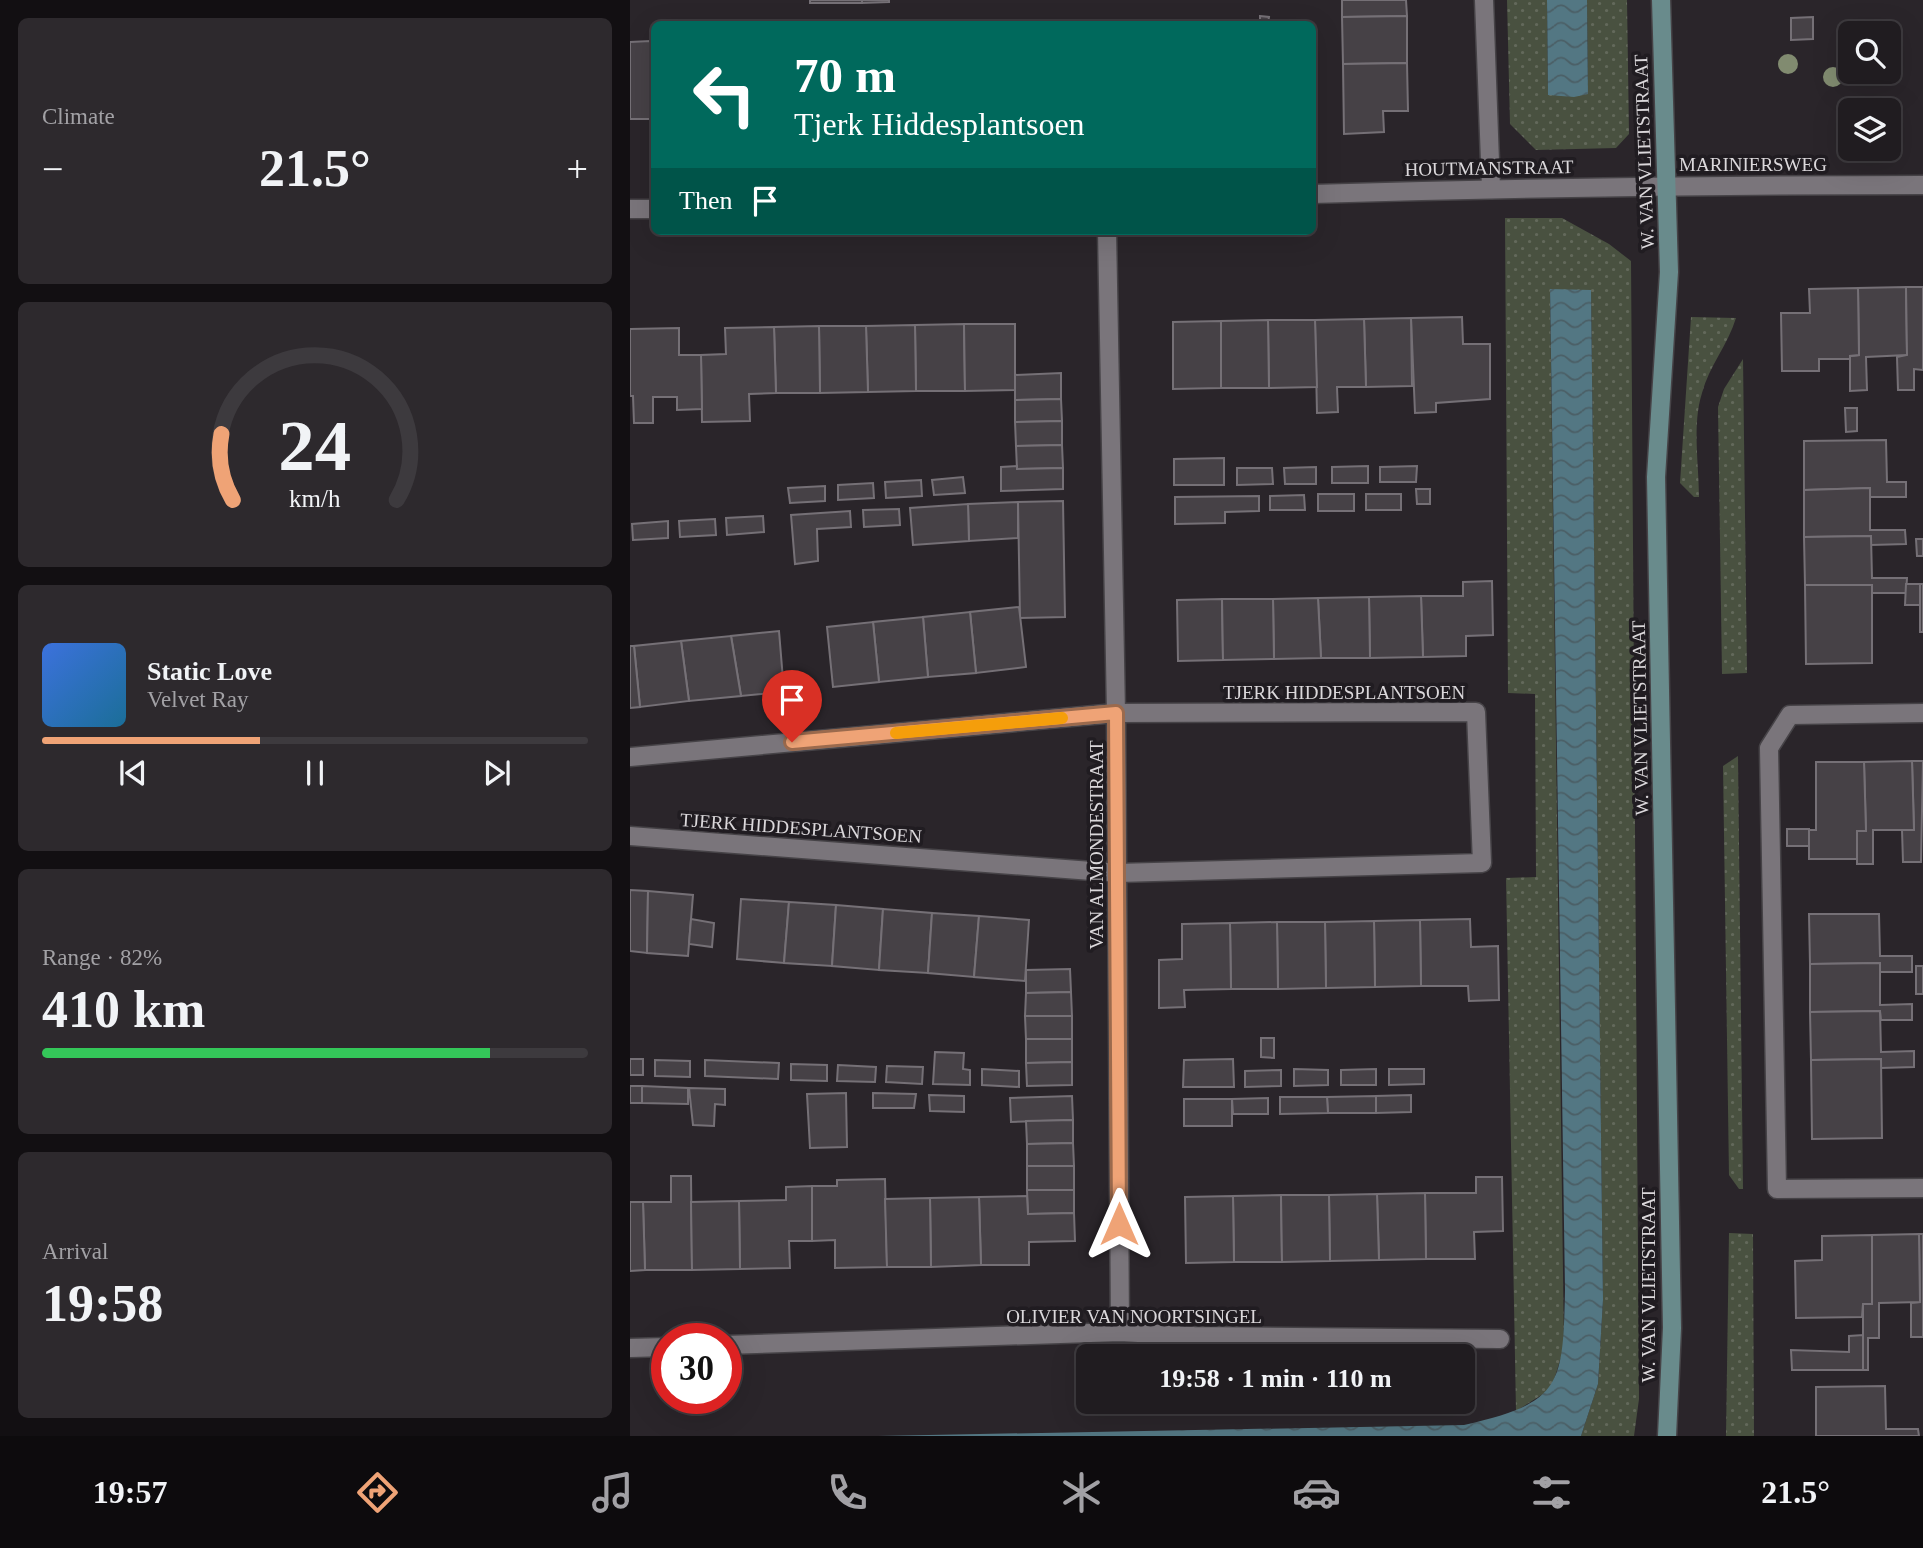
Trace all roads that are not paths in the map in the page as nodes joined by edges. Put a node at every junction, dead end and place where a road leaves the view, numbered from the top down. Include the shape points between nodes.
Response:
1 (1485, 0) edge
2 (1661, 0) edge
3 (1666, 185) junction
4 (1923, 185) edge
5 (1491, 188) junction
6 (1316, 194) edge
7 (630, 209) edge
8 (651, 209) edge
9 (1107, 235) edge
10 (1116, 713) junction
11 (1923, 713) edge
12 (630, 757) edge
13 (630, 836) edge
14 (1118, 873) junction
15 (1923, 1188) edge
16 (1120, 1332) junction
17 (1500, 1339) dead end
18 (742, 1344) edge
19 (651, 1347) edge
20 (630, 1348) edge
21 (1667, 1436) edge

1 - 5 street
2 - 3 street, W. VAN VLIETSTRAAT
3 - 4 street, MARINIERSWEG
3 - 5 street, HOUTMANSTRAAT
3 - 21 street, W. VAN VLIETSTRAAT via 1669,272 1656,477 1672,1328
5 - 6 street, HOUTMANSTRAAT
7 - 8 street
9 - 10 street, VAN ALMONDESTRAAT
10 - 12 street, TJERK HIDDESPLANTSOEN
10 - 14 street, VAN ALMONDESTRAAT
10 - 14 street, TJERK HIDDESPLANTSOEN via 1476,712 1482,863
11 - 15 street via 1790,715 1769,748 1777,1189
13 - 14 street, TJERK HIDDESPLANTSOEN
14 - 16 street, VAN ALMONDESTRAAT
16 - 17 street, OLIVIER VAN NOORTSINGEL
16 - 18 street, OLIVIER VAN NOORTSINGEL
19 - 20 street

